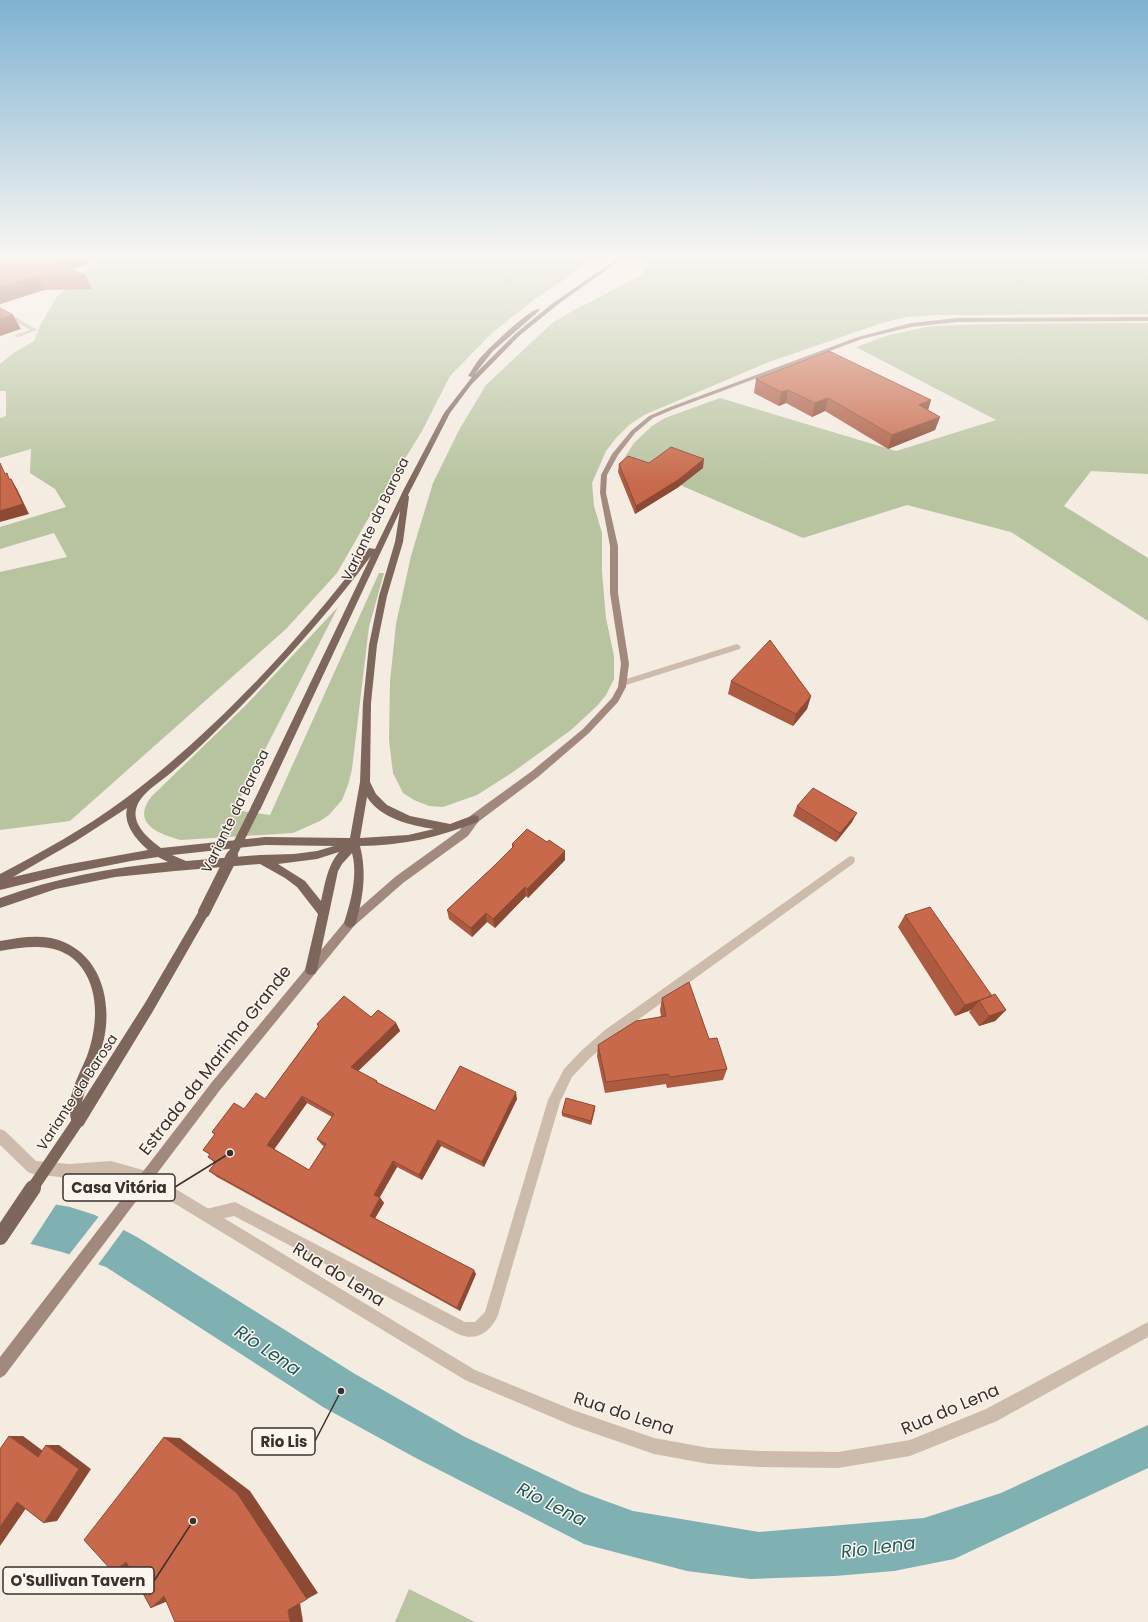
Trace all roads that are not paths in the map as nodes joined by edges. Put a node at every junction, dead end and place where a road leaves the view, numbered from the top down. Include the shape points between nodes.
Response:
1 (29, 332) edge
2 (511, 332) edge
3 (522, 332) edge
4 (883, 332) edge
5 (17, 336) dead end
6 (469, 384) junction
7 (407, 489) junction
8 (387, 531) junction
9 (737, 647) dead end
10 (623, 683) junction
11 (365, 782) junction
12 (141, 792) junction
13 (474, 819) junction
14 (451, 828) junction
15 (354, 842) junction
16 (160, 852) junction
17 (260, 859) junction
18 (850, 860) dead end
19 (191, 865) junction
20 (0, 879) edge
21 (0, 885) edge
22 (0, 903) edge
23 (323, 912) junction
24 (350, 923) junction
25 (0, 946) edge
26 (312, 970) junction
27 (78, 1120) junction
28 (0, 1136) edge
29 (146, 1178) junction
30 (207, 1215) junction
31 (0, 1237) edge
32 (1148, 1329) edge
33 (0, 1370) edge

1 - 5 street
2 - 6 main road, Variante da Barosa via 472,374
3 - 6 main road, Variante da Barosa
4 - 10 main road via 672,408 646,421 614,454 604,476 603,493 611,521 614,546 614,593 623,649
6 - 7 main road, Variante da Barosa via 447,413
7 - 8 main road, Variante da Barosa
7 - 11 main road via 399,542 383,596 373,645 366,703
8 - 12 main road via 327,609 274,668 207,735
8 - 27 main road, Variante da Barosa, bridge via 204,912 149,1007
9 - 10 street
10 - 13 main road, Estrada da Marinha Grande via 615,700 586,731 536,774
11 - 14 main road via 376,801 389,811 406,819
11 - 15 main road
12 - 16 main road via 132,805 131,817 136,830
12 - 20 main road via 69,841
13 - 14 main road
13 - 24 main road, Estrada da Marinha Grande via 464,832 399,880
14 - 15 main road via 404,839
15 - 16 main road via 267,841
15 - 17 main road via 327,852
15 - 23 main road via 333,871
15 - 24 main road via 359,861 357,898
16 - 19 main road via 172,860
16 - 21 main road
17 - 19 main road
17 - 23 main road via 301,884
18 - 30 street via 609,1034 568,1073 554,1100 491,1315 481,1328 463,1330 235,1209
19 - 22 main road via 92,877 47,887
23 - 26 main road
24 - 26 main road, Estrada da Marinha Grande
25 - 27 main road via 32,942 57,945 76,954 95,978 101,1000 100,1027 95,1052 76,1104
26 - 29 main road, Estrada da Marinha Grande via 216,1086
27 - 31 main road, Variante da Barosa, bridge
28 - 29 street, Rua do Lena via 33,1167 68,1171 111,1168
29 - 30 street, Rua do Lena
29 - 33 main road, Estrada da Marinha Grande
30 - 32 street, Rua do Lena via 470,1375 573,1418 647,1443 709,1456 838,1460 910,1448 991,1415

